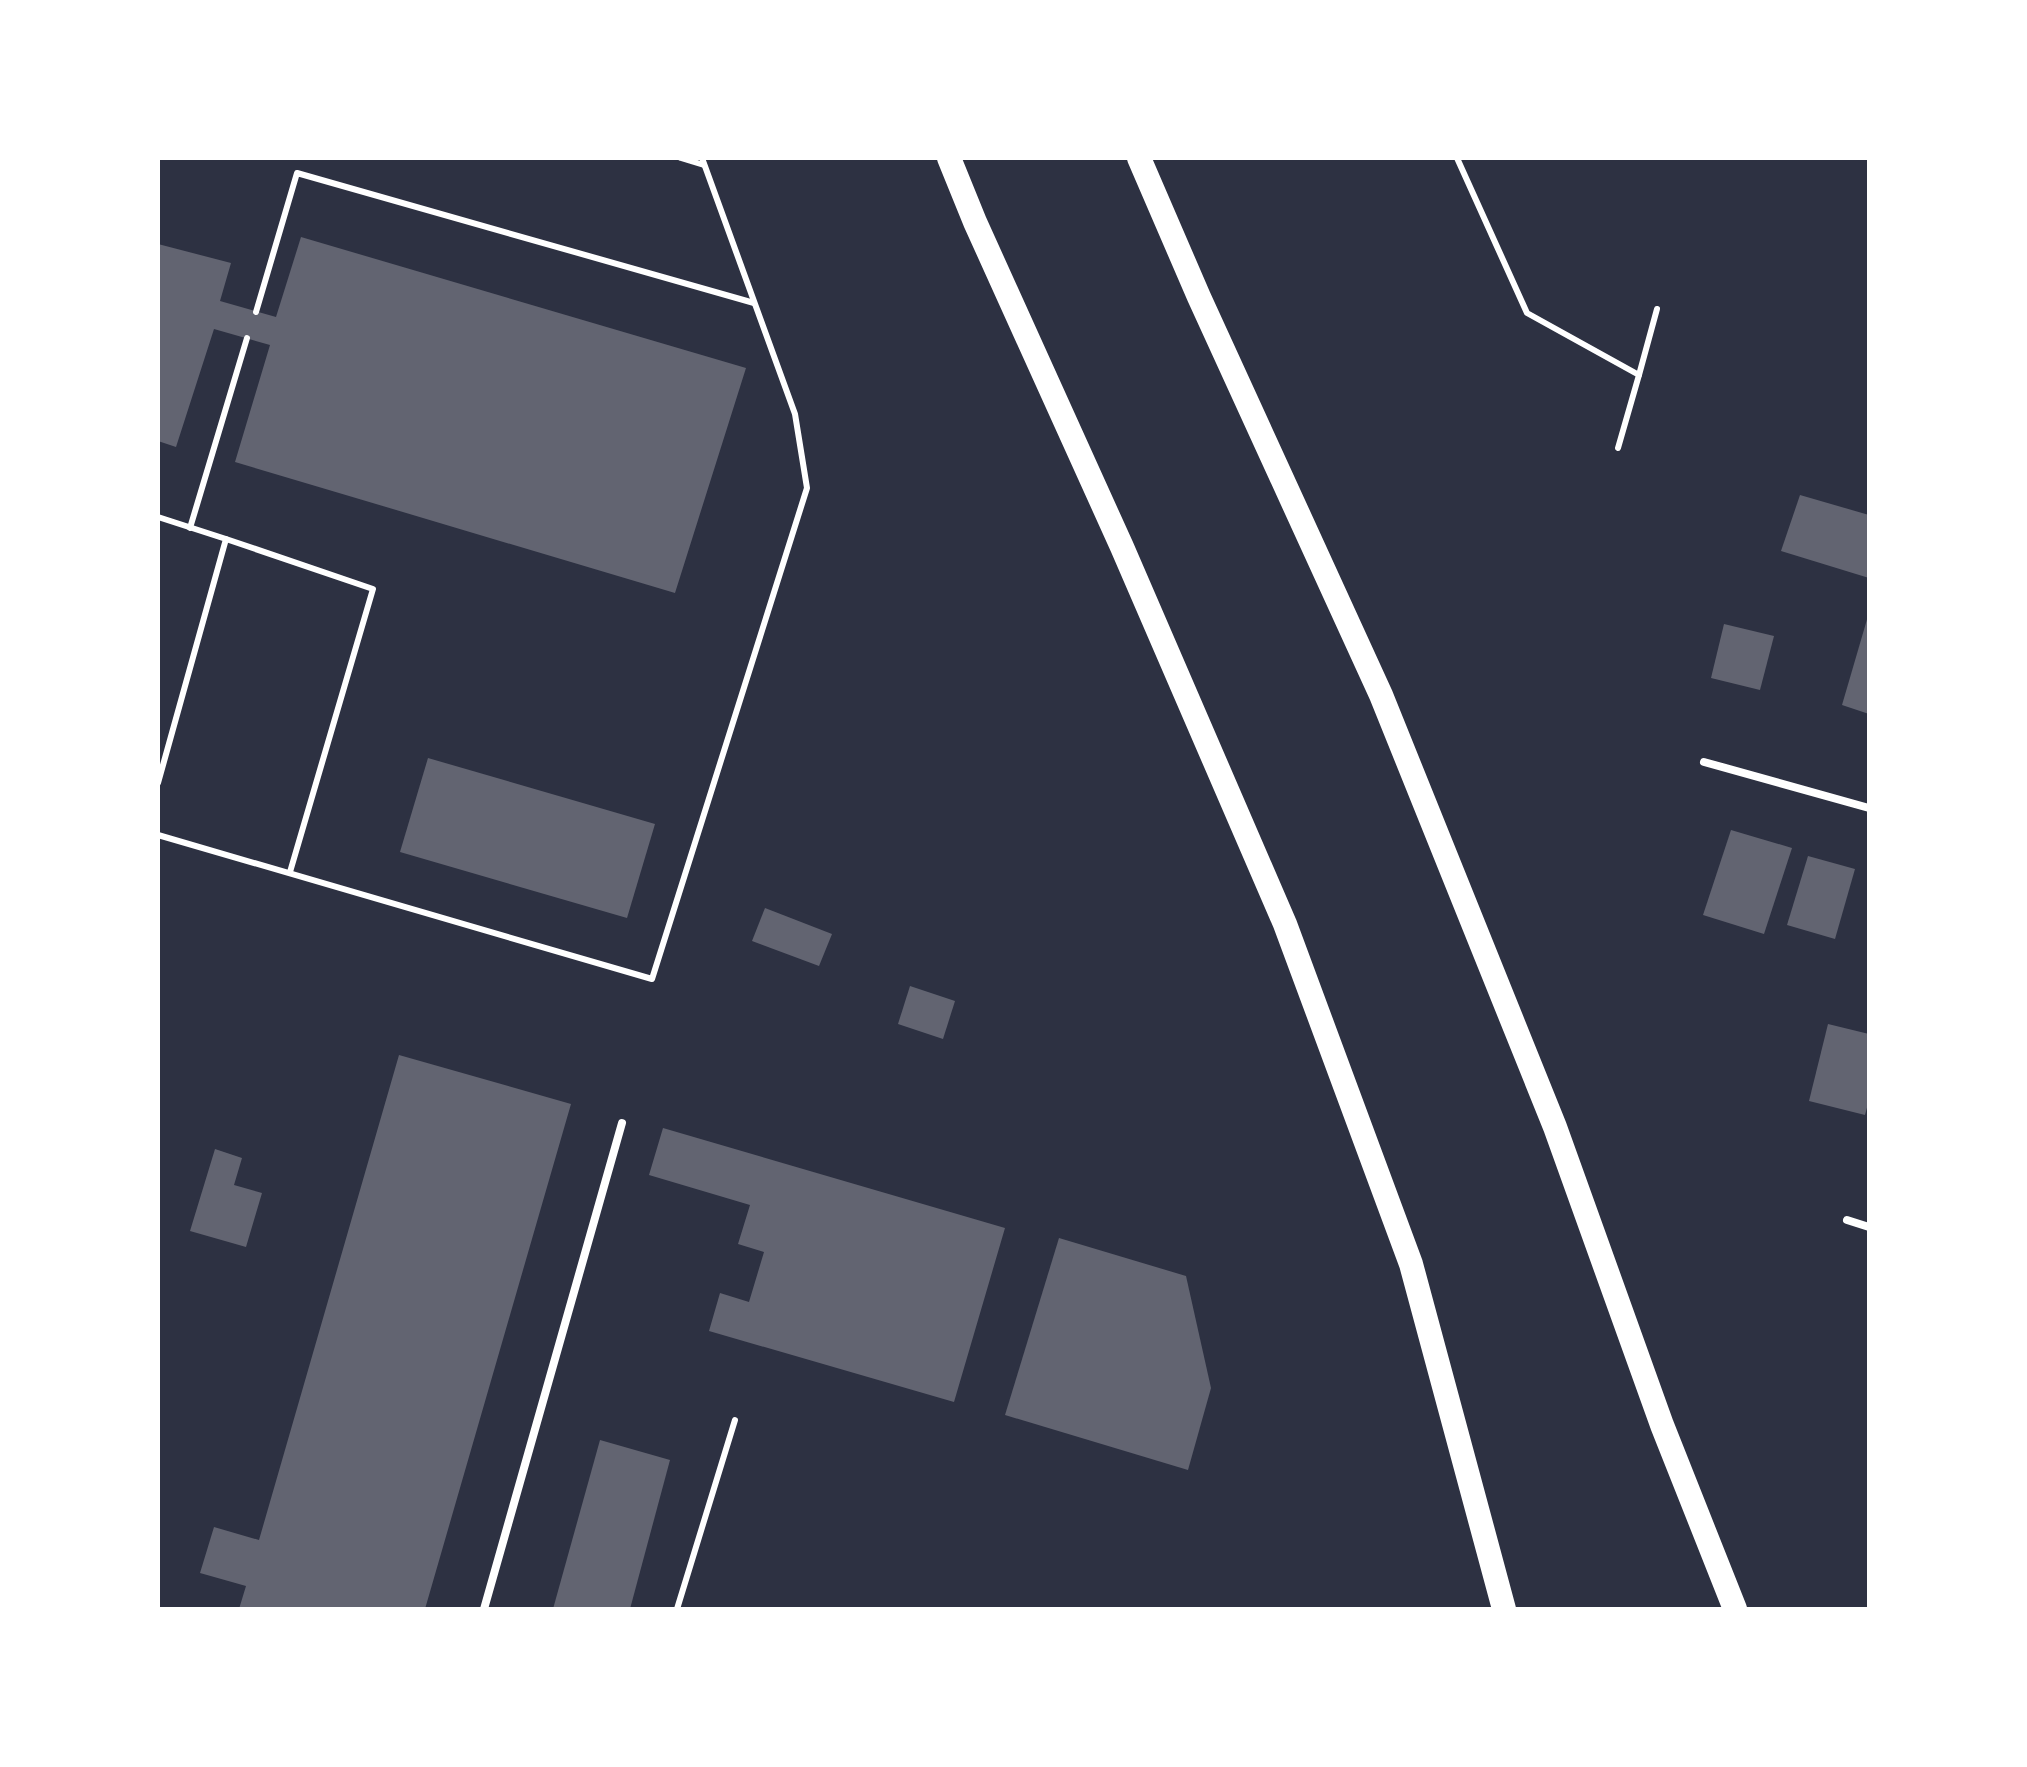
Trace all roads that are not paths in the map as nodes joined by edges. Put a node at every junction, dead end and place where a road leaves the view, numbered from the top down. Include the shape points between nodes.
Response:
1 (681, 158) edge
2 (949, 158) edge
3 (1139, 158) edge
4 (1457, 158) edge
5 (703, 161) edge
6 (754, 303) junction
7 (1657, 309) dead end
8 (256, 312) dead end
9 (247, 338) dead end
10 (1639, 375) junction
11 (1618, 448) dead end
12 (158, 517) edge
13 (190, 528) junction
14 (226, 539) junction
15 (1704, 762) dead end
16 (158, 783) edge
17 (1869, 808) edge
18 (158, 835) edge
19 (290, 872) junction
20 (622, 1123) dead end
21 (1847, 1220) dead end
22 (1869, 1227) edge
23 (735, 1420) dead end
24 (484, 1609) edge
25 (677, 1609) edge
26 (1504, 1609) edge
27 (1735, 1609) edge

1 - 5 lane
2 - 26 highway via 1285,924 1411,1264
3 - 27 highway via 1381,695 1555,1127 1662,1425
4 - 10 lane via 1527,313
5 - 6 lane
6 - 8 lane via 297,173
6 - 19 lane via 795,414 807,488 652,979
7 - 10 lane
9 - 13 lane
10 - 11 lane
12 - 13 lane
13 - 14 lane
14 - 16 lane
14 - 19 lane via 373,589
15 - 17 street
18 - 19 lane
20 - 24 street
21 - 22 street
23 - 25 lane

